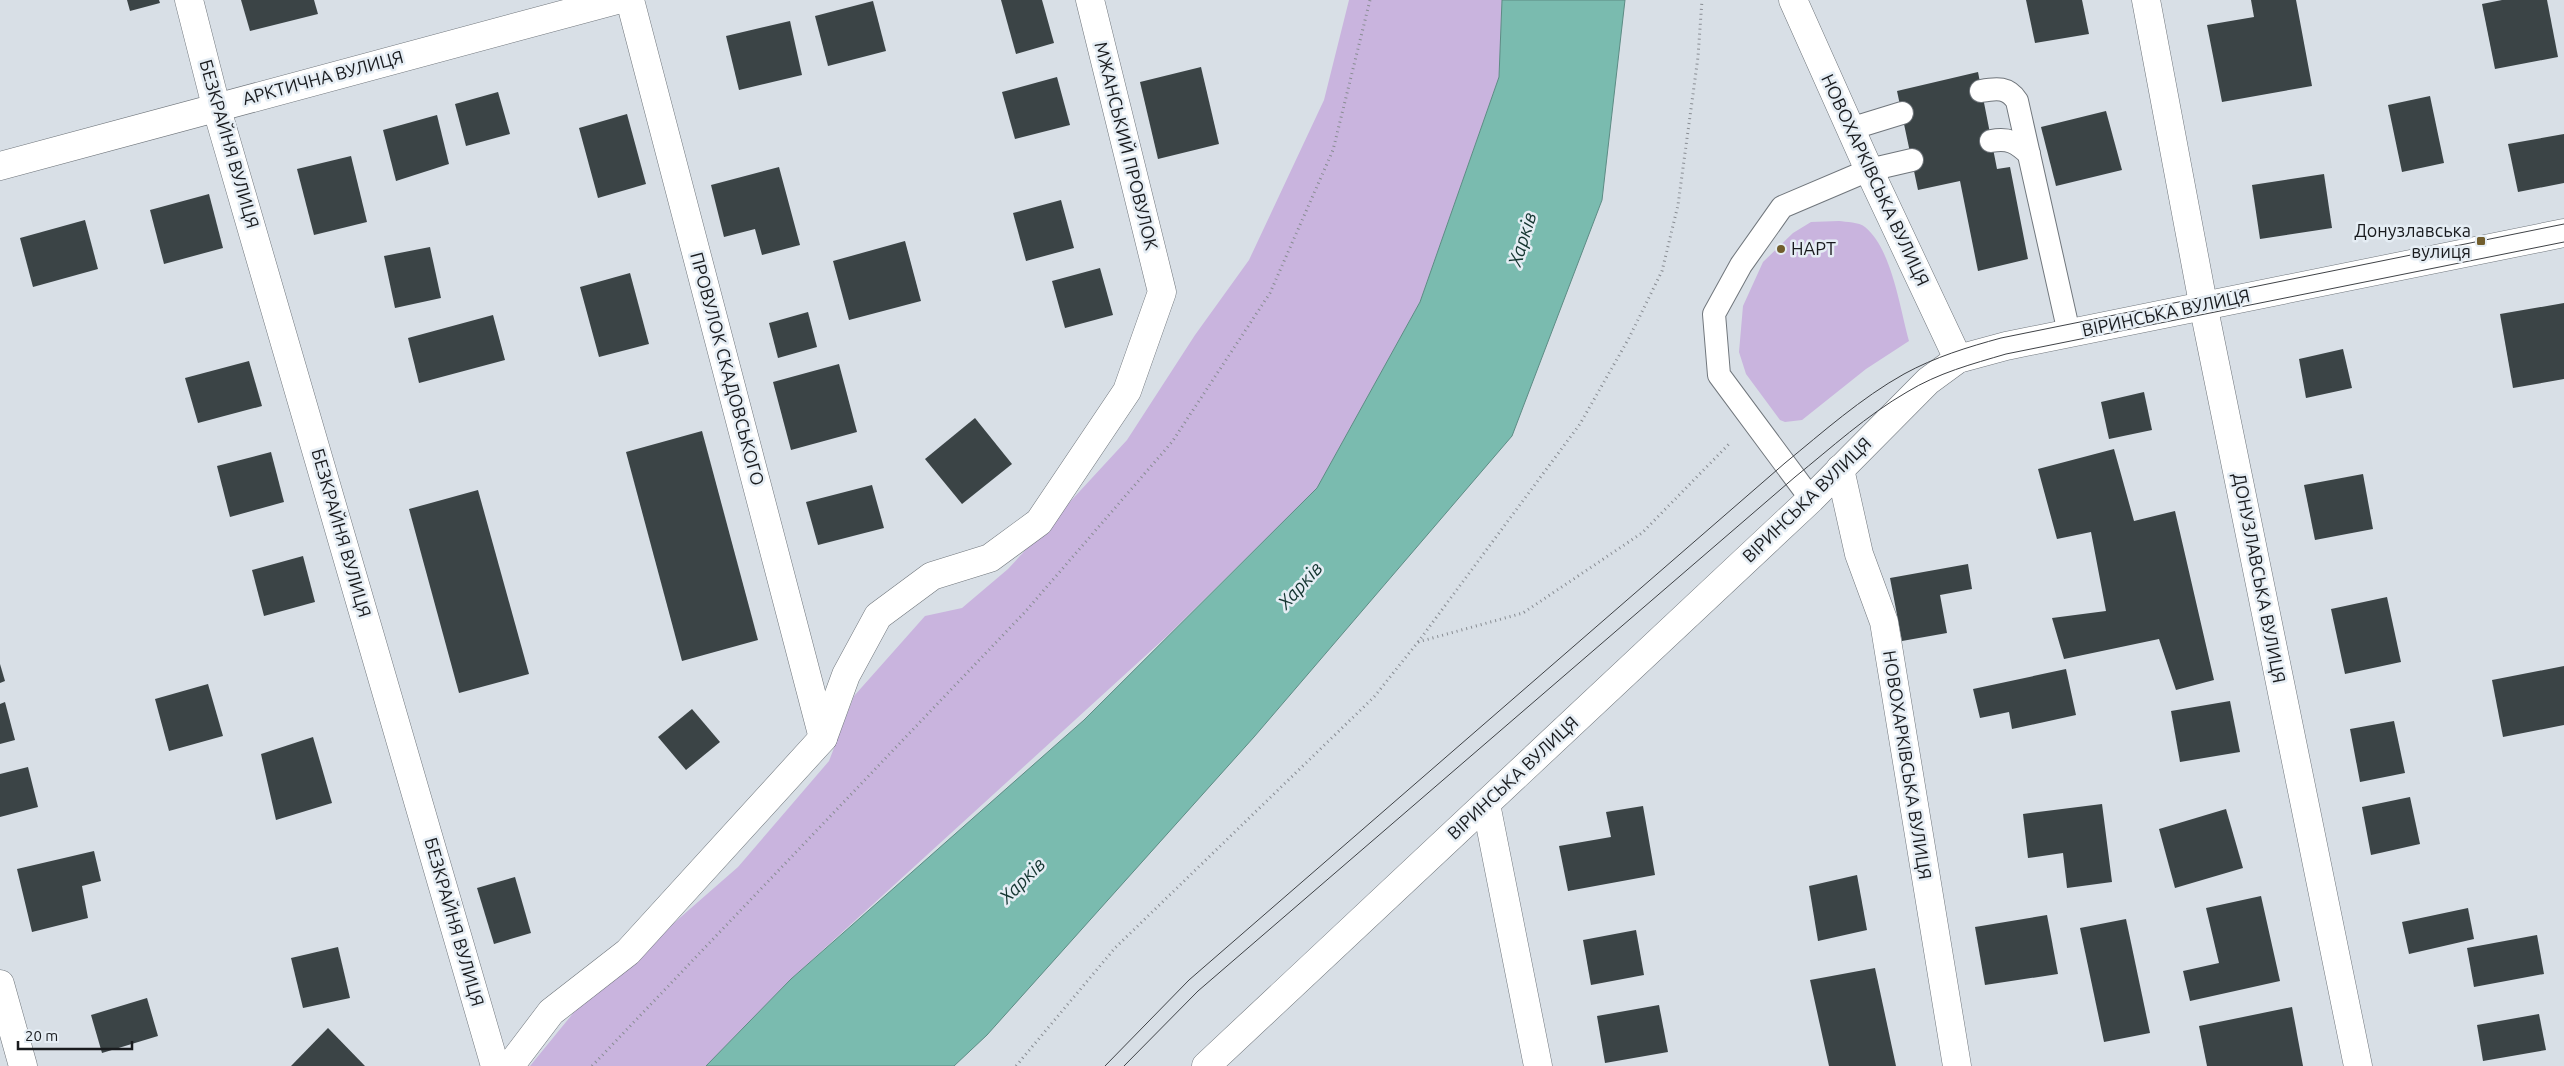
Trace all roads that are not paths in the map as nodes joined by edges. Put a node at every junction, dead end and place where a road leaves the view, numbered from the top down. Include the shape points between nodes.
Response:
1 (189, 0) edge
2 (617, 0) edge
3 (630, 0) edge
4 (1090, 0) edge
5 (1793, 0) edge
6 (2146, 0) edge
7 (1981, 91) dead end
8 (216, 106) junction
9 (1902, 113) dead end
10 (1850, 129) junction
11 (1991, 140) dead end
12 (2029, 154) junction
13 (1912, 160) dead end
14 (0, 166) edge
15 (1869, 170) junction
16 (2564, 233) edge
17 (2204, 306) junction
18 (2069, 333) junction
19 (1958, 359) junction
20 (1840, 469) junction
21 (1810, 499) junction
22 (823, 738) junction
23 (1486, 804) junction
24 (0, 984) edge
25 (23, 1066) edge
26 (495, 1066) edge
27 (510, 1066) edge
28 (1206, 1066) edge
29 (1538, 1066) edge
30 (1957, 1066) edge
31 (2358, 1066) edge

1 - 8 street, БЕЗКРАЙНЯ ВУЛИЦЯ
2 - 8 street, АРКТИЧНА ВУЛИЦЯ
3 - 22 street, ПРОВУЛОК СКАДОВСЬКОГО
4 - 22 street, МЖАНСЬКИЙ ПРОВУЛОК via 1162,292 1127,391 1039,522 990,558 932,576 878,616 846,675
5 - 10 street, НОВОХАРКІВСЬКА ВУЛИЦЯ
6 - 17 street, ДОНУЗЛАВСЬКА ВУЛИЦЯ
7 - 12 lane via 1999,88 2011,92 2017,101
8 - 14 street, АРКТИЧНА ВУЛИЦЯ
8 - 26 street, БЕЗКРАЙНЯ ВУЛИЦЯ
9 - 10 lane
10 - 15 street, НОВОХАРКІВСЬКА ВУЛИЦЯ
11 - 12 lane via 2006,138
12 - 18 lane
13 - 15 lane
15 - 19 street, НОВОХАРКІВСЬКА ВУЛИЦЯ
15 - 21 lane via 1782,207 1741,265 1714,314 1719,375
16 - 17 street, ВІРИНСЬКА ВУЛИЦЯ
17 - 18 street, ВІРИНСЬКА ВУЛИЦЯ
17 - 31 street, ДОНУЗЛАВСЬКА ВУЛИЦЯ
18 - 19 street, ВІРИНСЬКА ВУЛИЦЯ
19 - 20 street, ВІРИНСЬКА ВУЛИЦЯ via 1928,381
20 - 21 street, ВІРИНСЬКА ВУЛИЦЯ
20 - 30 street, НОВОХАРКІВСЬКА ВУЛИЦЯ via 1859,554 1884,622
21 - 23 street, ВІРИНСЬКА ВУЛИЦЯ
22 - 27 street via 628,952 551,1012
23 - 28 street, ВІРИНСЬКА ВУЛИЦЯ
23 - 29 street
24 - 25 street

